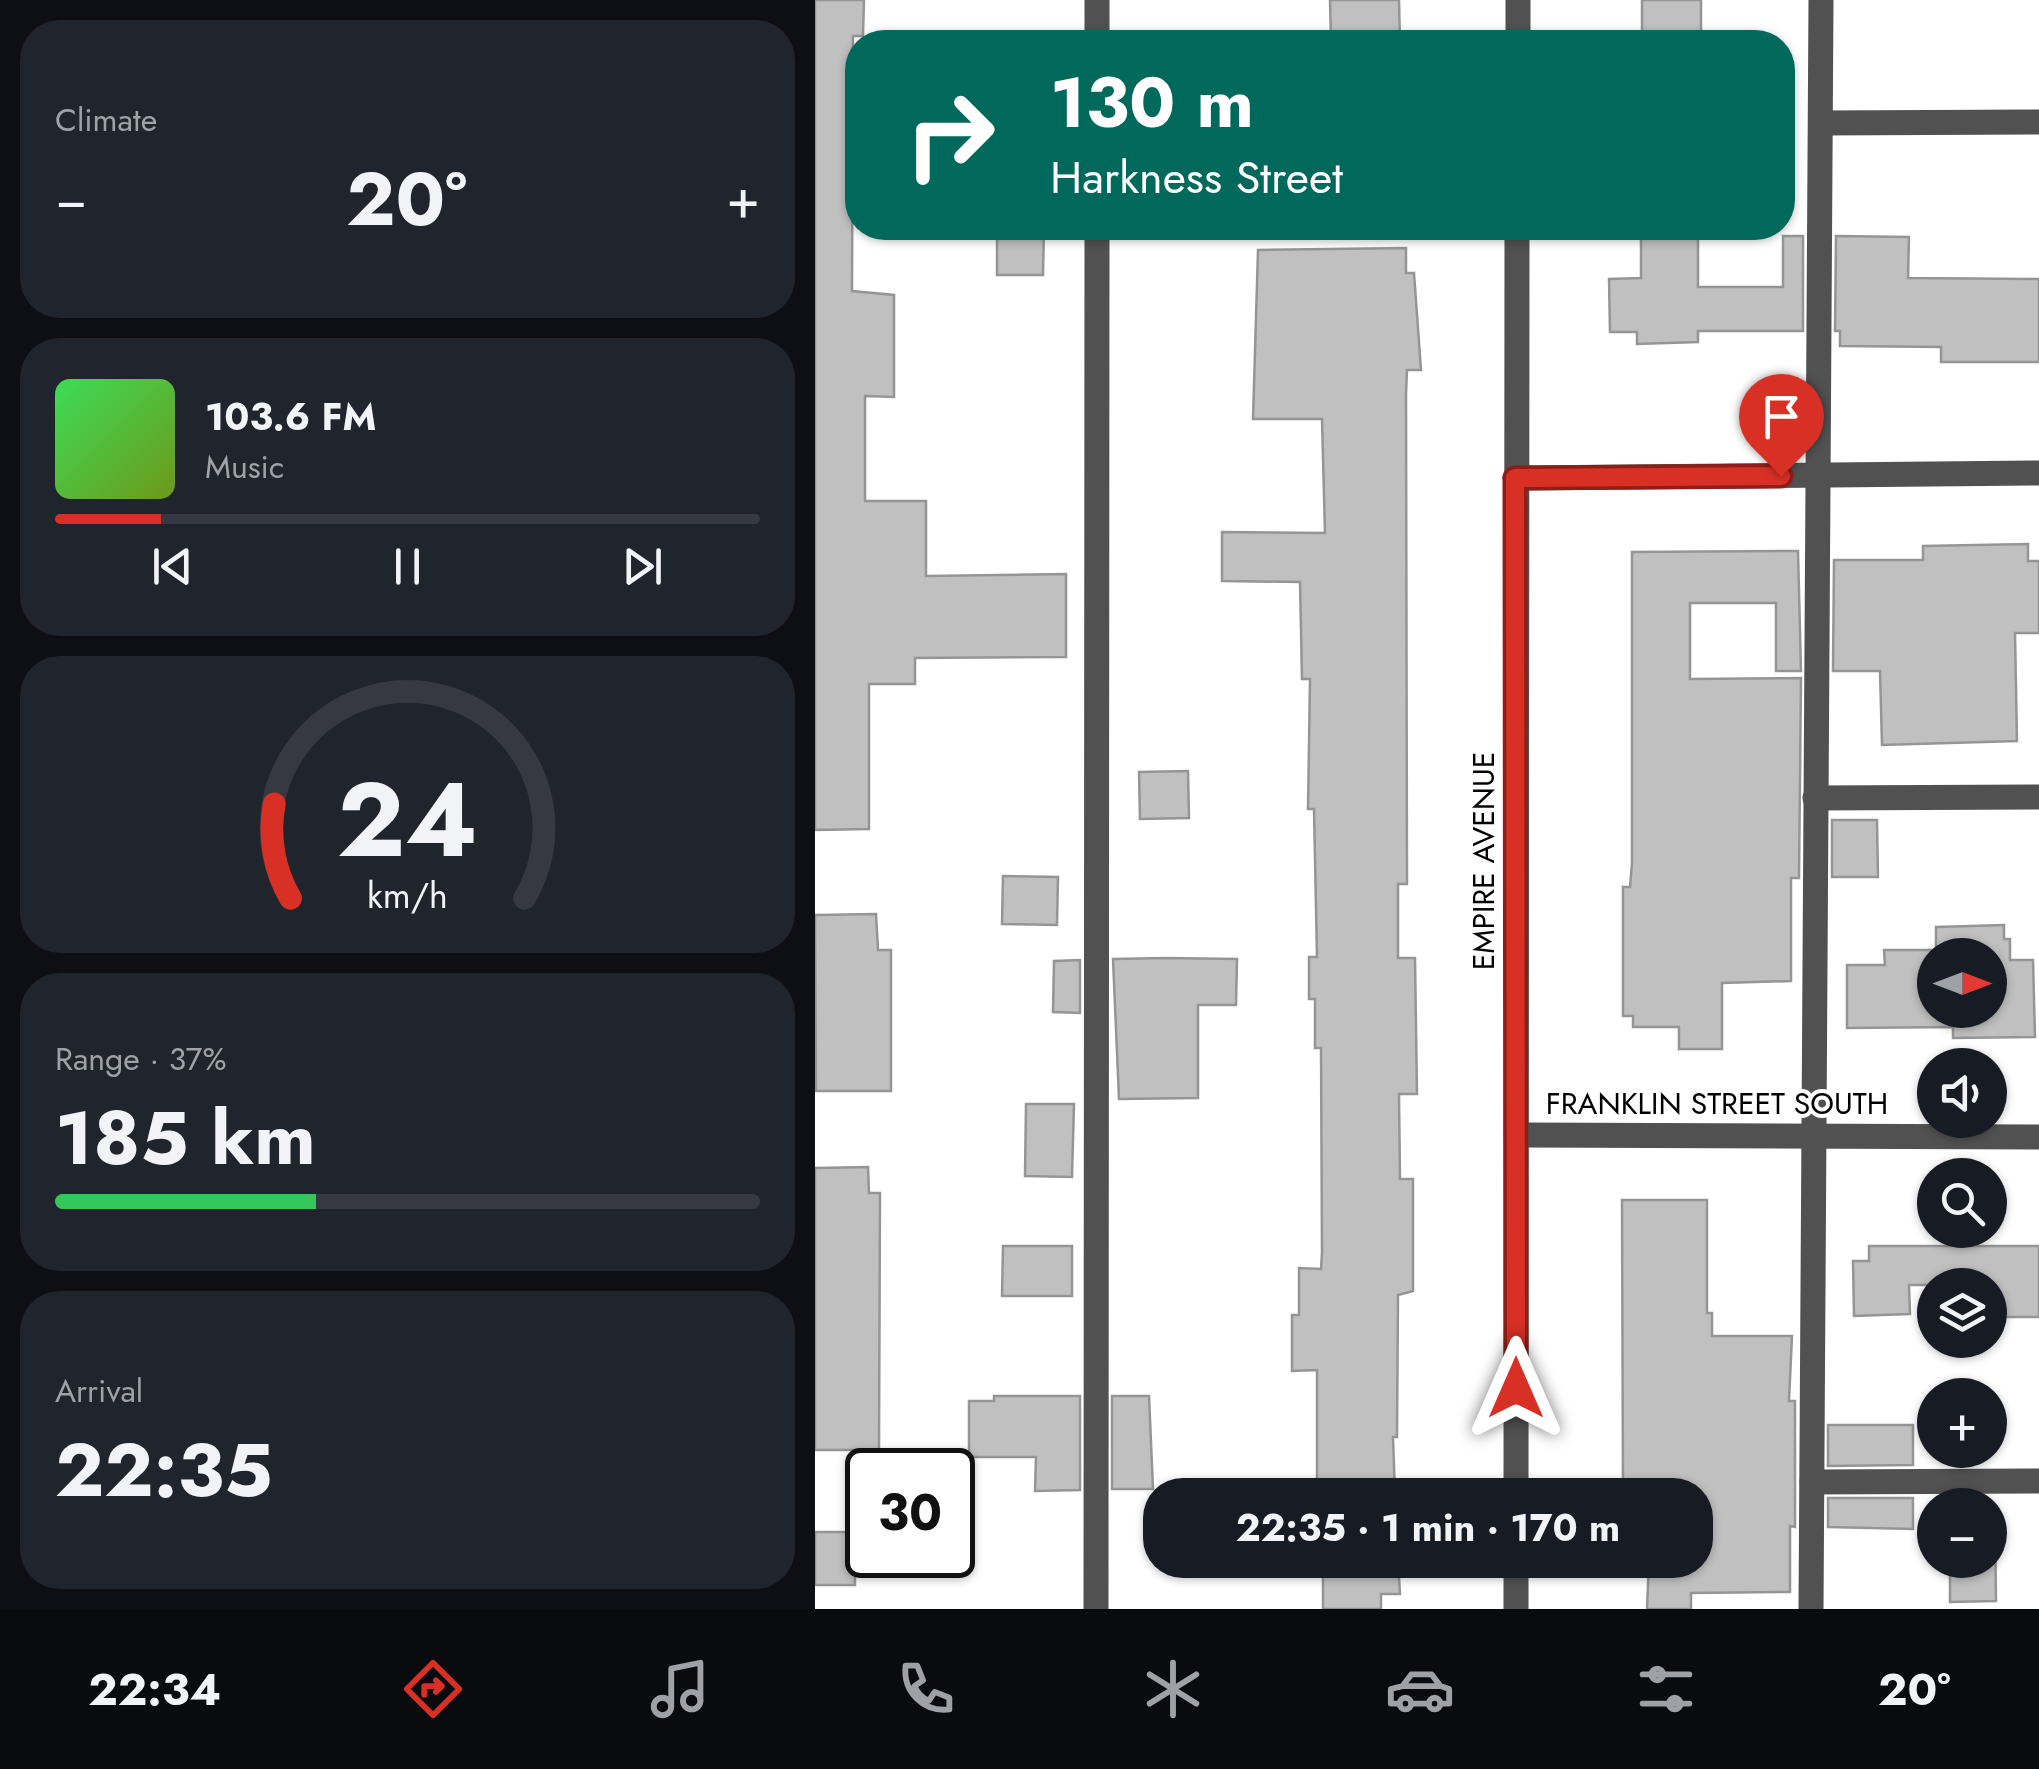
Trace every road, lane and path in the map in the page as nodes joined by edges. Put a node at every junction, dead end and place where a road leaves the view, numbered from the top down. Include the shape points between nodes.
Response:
1 (1097, 0) edge
2 (1518, 0) edge
3 (1821, 0) edge
4 (1097, 30) edge
5 (1518, 30) edge
6 (2039, 122) edge
7 (1821, 123) junction
8 (1097, 240) edge
9 (1517, 240) edge
10 (2039, 473) edge
11 (1821, 475) junction
12 (1515, 478) junction
13 (2039, 797) edge
14 (1815, 798) junction
15 (1516, 1135) junction
16 (1812, 1136) junction
17 (2039, 1137) edge
18 (1516, 1478) edge
19 (2039, 1481) edge
20 (1811, 1482) junction
21 (1516, 1578) edge
22 (1096, 1609) edge
23 (1516, 1609) edge
24 (1811, 1609) edge

1 - 4 street
2 - 5 street
3 - 7 street
6 - 7 street
7 - 11 street
8 - 22 street
9 - 12 street, EMPIRE AVENUE
10 - 11 street
11 - 12 street
11 - 14 street
12 - 15 street, EMPIRE AVENUE
13 - 14 street
14 - 16 street
15 - 16 street, FRANKLIN STREET SOUTH
15 - 18 street, EMPIRE AVENUE
16 - 17 street, FRANKLIN STREET SOUTH
16 - 20 street
19 - 20 street
20 - 24 street
21 - 23 street

